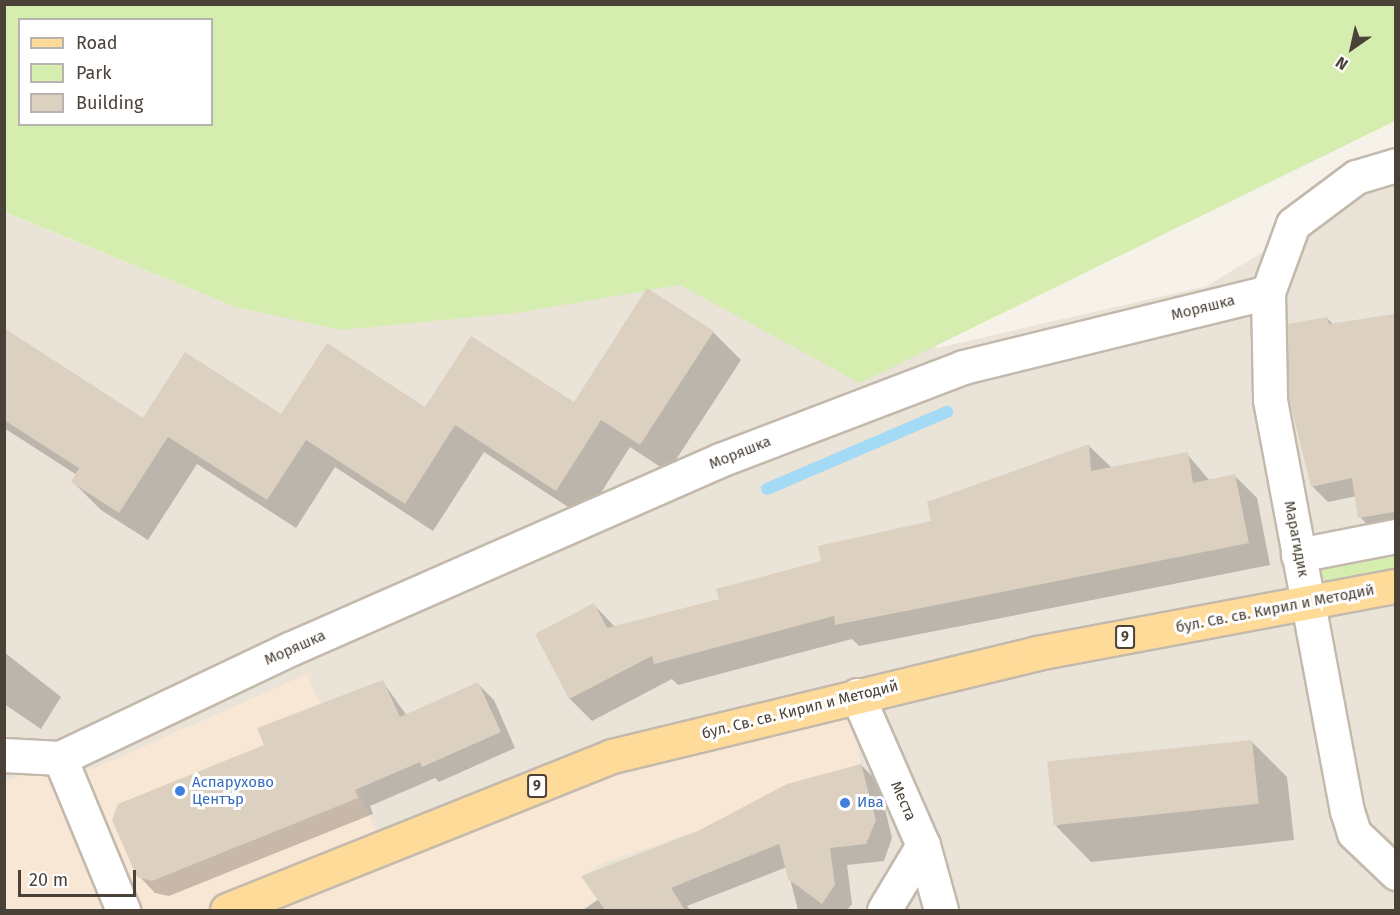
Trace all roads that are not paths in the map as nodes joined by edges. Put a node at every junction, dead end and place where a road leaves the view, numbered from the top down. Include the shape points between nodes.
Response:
1 (1395, 165) edge
2 (1268, 292) junction
3 (1395, 536) edge
4 (1298, 555) junction
5 (1395, 586) edge
6 (1309, 603) junction
7 (857, 695) junction
8 (4, 755) edge
9 (60, 758) junction
10 (923, 845) junction
11 (1395, 873) edge
12 (123, 910) edge
13 (227, 910) edge
14 (884, 910) edge
15 (941, 910) edge

1 - 2 street via 1356,177 1293,224
2 - 4 street, Марагидик via 1270,400
2 - 9 street, Моряшка via 963,368 720,460 292,648
3 - 4 street
4 - 6 street, Марагидик
5 - 6 main road, бул. Св. св. Кирил и Методий / 9
6 - 7 main road, бул. Св. св. Кирил и Методий / 9 via 1037,653
6 - 11 street, Марагидик via 1354,833
7 - 10 street, Места
7 - 13 main road, бул. Св. св. Кирил и Методий / 9 via 612,756
8 - 9 street
9 - 12 street
10 - 14 street
10 - 15 street, Места

